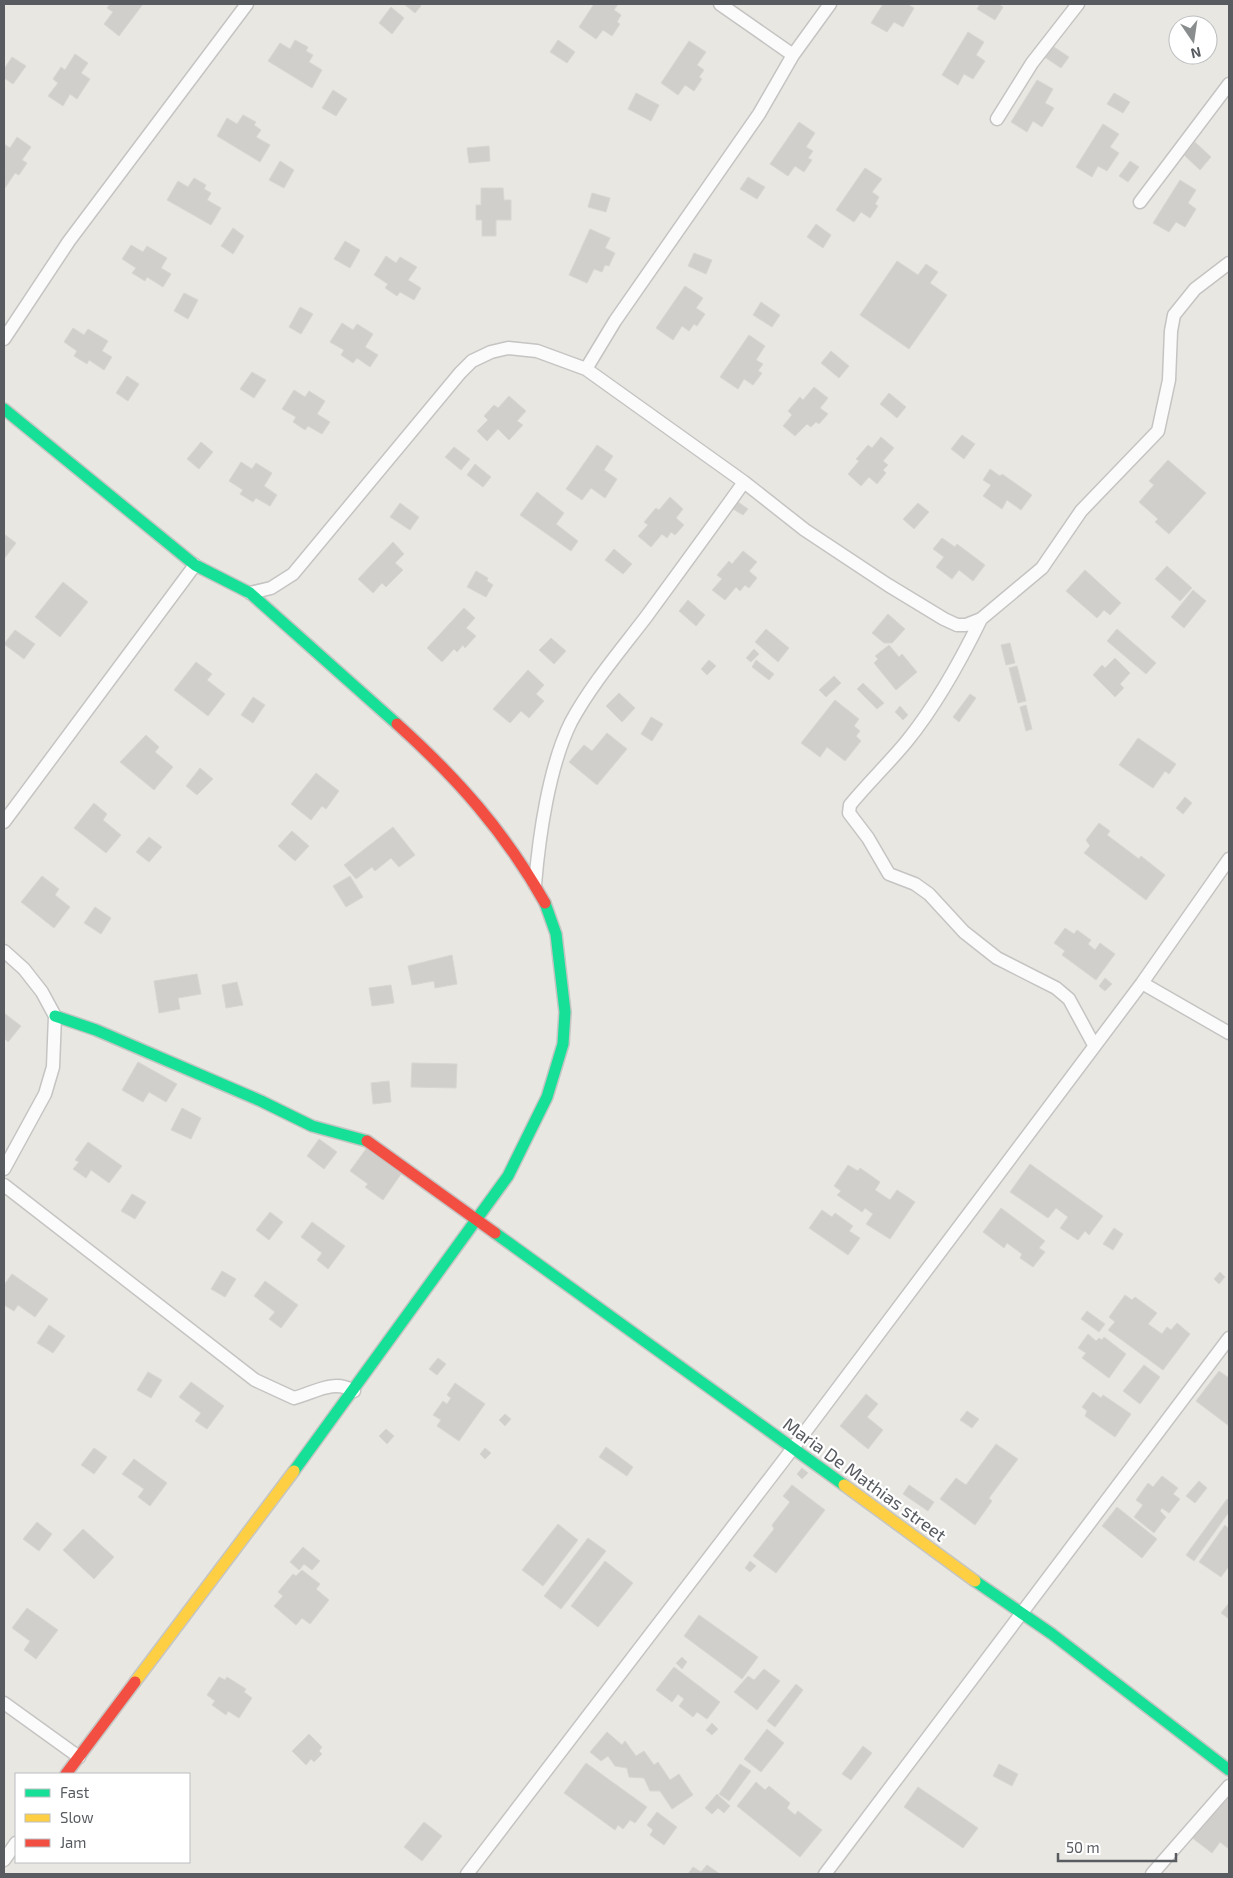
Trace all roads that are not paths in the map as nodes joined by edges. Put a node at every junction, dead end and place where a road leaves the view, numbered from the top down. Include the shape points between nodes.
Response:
1 (247, 4) edge
2 (720, 4) edge
3 (830, 4) edge
4 (1078, 4) edge
5 (793, 55) junction
6 (1229, 84) edge
7 (997, 119) dead end
8 (1140, 202) dead end
9 (1229, 263) edge
10 (4, 339) edge
11 (586, 370) junction
12 (4, 409) edge
13 (744, 482) junction
14 (195, 565) junction
15 (250, 593) junction
16 (981, 619) junction
17 (4, 822) edge
18 (1229, 860) edge
19 (535, 885) junction
20 (4, 951) edge
21 (1142, 983) junction
22 (55, 1016) junction
23 (1229, 1033) edge
24 (1094, 1046) junction
25 (4, 1169) edge
26 (4, 1185) edge
27 (476, 1221) junction
28 (1229, 1338) edge
29 (354, 1391) junction
30 (792, 1448) junction
31 (1020, 1614) junction
32 (4, 1703) edge
33 (79, 1757) junction
34 (1229, 1770) edge
35 (67, 1773) edge
36 (1229, 1786) edge
37 (15, 1844) edge
38 (4, 1860) edge
39 (467, 1874) edge
40 (824, 1874) edge
41 (1152, 1874) edge

1 - 10 street via 69,242
2 - 5 street
3 - 5 street
4 - 7 street via 1032,63
5 - 11 street via 759,114 615,321
6 - 8 street
9 - 16 street via 1195,289 1174,315 1170,380 1158,431 1081,511 1042,568
11 - 13 street
11 - 15 street via 537,351 508,348 472,361 293,574 271,588
12 - 14 street
13 - 16 street via 804,530 944,619 957,625
13 - 19 street via 595,685 571,723 560,750 547,802
14 - 15 street
14 - 17 street
15 - 19 street via 442,765 487,815
16 - 24 street via 933,705 907,741 850,805 849,813 889,874 915,884 929,894 964,932 997,958 1056,988 1069,999
18 - 21 street
19 - 27 street via 549,910 556,934 565,1012 563,1044 548,1097 508,1176
20 - 22 street via 24,969
21 - 23 street
21 - 24 street
22 - 25 street via 53,1068 45,1094
22 - 27 street, Maria De Mathias street via 96,1030 312,1126 368,1141
24 - 30 street
26 - 29 street via 255,1380 294,1398 332,1385 344,1385
27 - 29 street
27 - 30 street, Maria De Mathias street via 635,1332
28 - 31 street
29 - 33 street
30 - 31 street, Maria De Mathias street
30 - 39 street
31 - 34 street, Maria De Mathias street via 1052,1634
31 - 40 street
32 - 33 street
33 - 35 street
36 - 41 street
37 - 38 street

